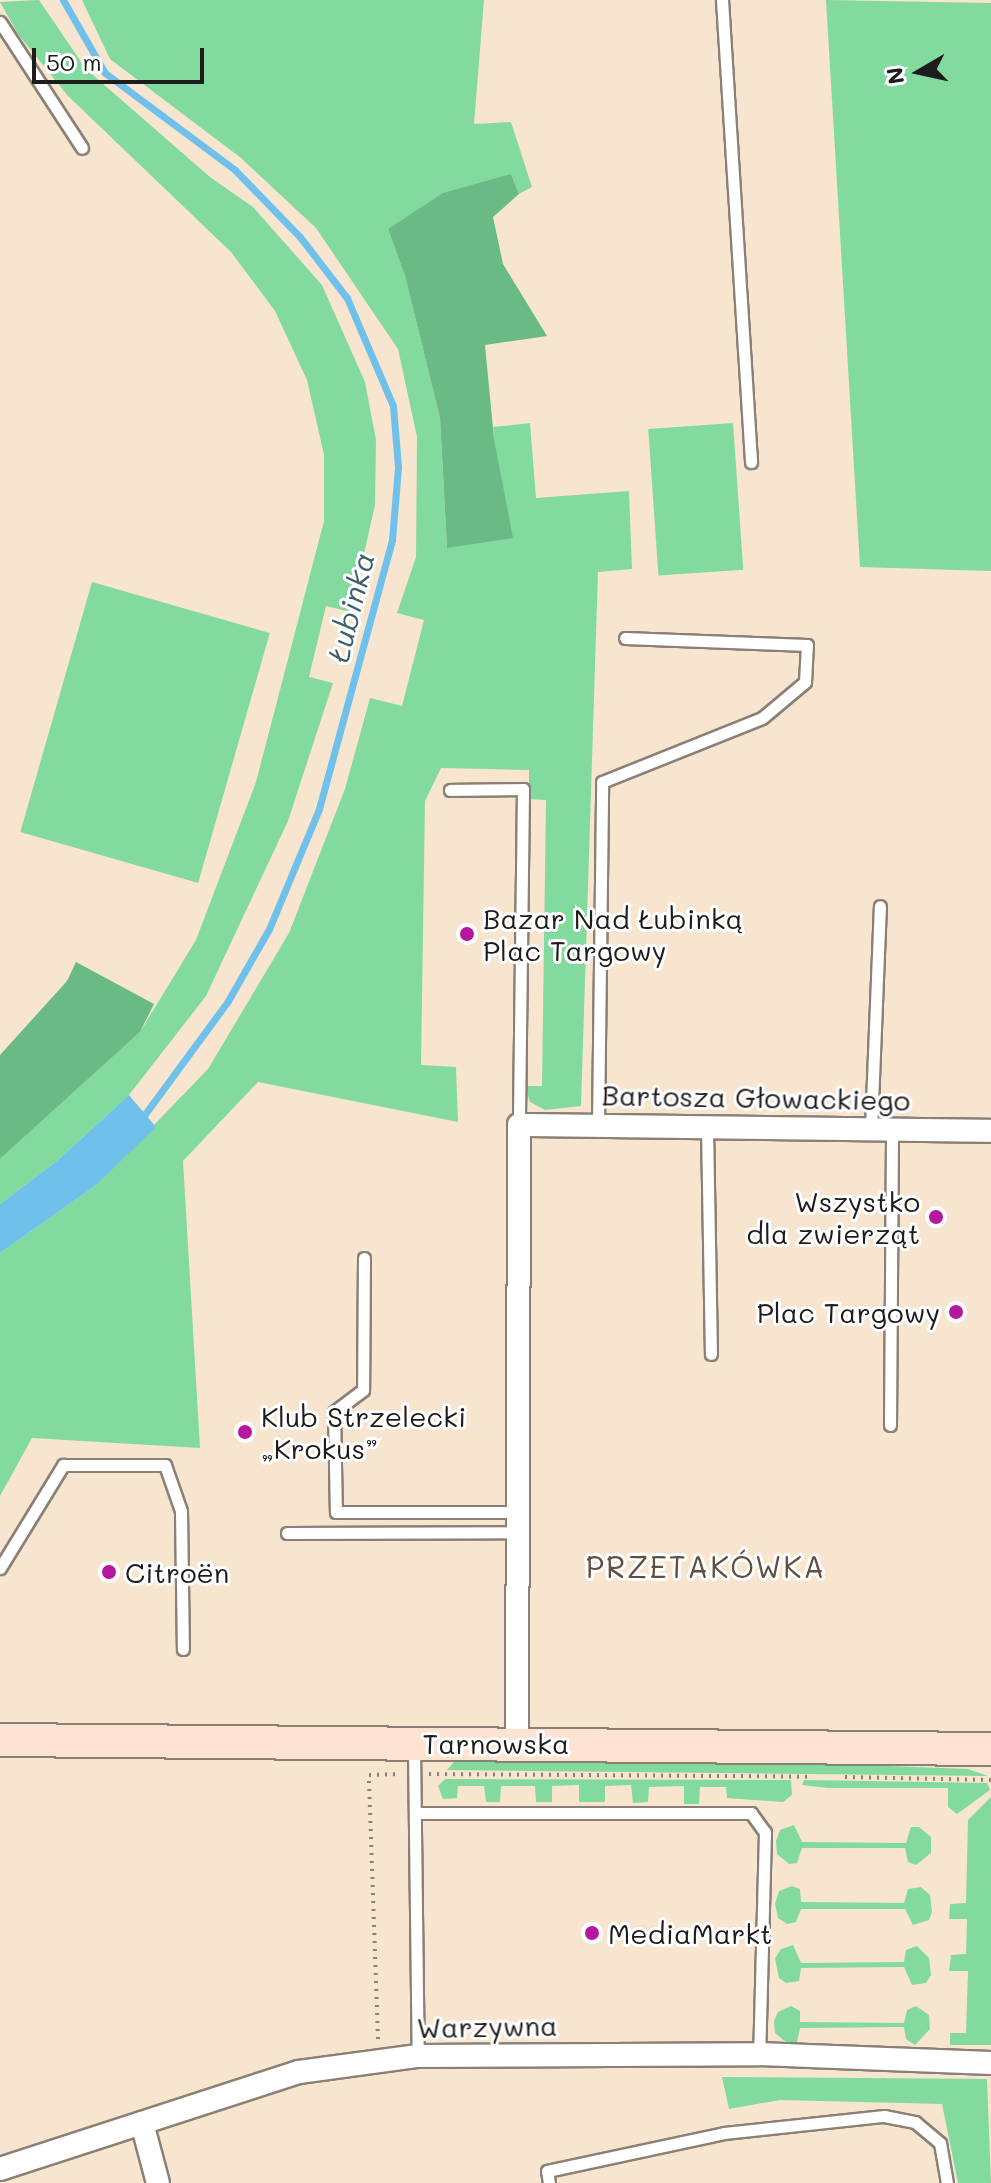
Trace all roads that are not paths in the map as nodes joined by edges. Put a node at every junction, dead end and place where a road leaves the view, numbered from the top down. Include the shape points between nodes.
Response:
1 (722, 0) edge
2 (0, 22) edge
3 (82, 148) dead end
4 (751, 462) dead end
5 (625, 638) dead end
6 (450, 790) dead end
7 (880, 906) dead end
8 (519, 1125) junction
9 (598, 1126) junction
10 (707, 1126) junction
11 (882, 1128) junction
12 (991, 1131) edge
13 (364, 1258) dead end
14 (711, 1354) dead end
15 (890, 1425) dead end
16 (520, 1522) junction
17 (287, 1533) dead end
18 (0, 1568) edge
19 (183, 1649) dead end
20 (0, 1740) edge
21 (517, 1743) junction
22 (991, 1749) edge
23 (415, 1758) junction
24 (415, 1813) junction
25 (759, 2054) junction
26 (418, 2056) junction
27 (991, 2063) edge
28 (142, 2123) junction
29 (0, 2169) edge
30 (158, 2183) edge
31 (549, 2183) edge
32 (947, 2183) edge

1 - 4 lane
2 - 3 lane
5 - 9 lane via 807,645 805,682 762,718 602,782
6 - 8 lane via 523,789
7 - 11 lane
8 - 9 street, Bartosza Głowackiego
8 - 16 street
9 - 10 street, Bartosza Głowackiego
10 - 11 street, Bartosza Głowackiego
10 - 14 lane
11 - 12 street, Bartosza Głowackiego
11 - 15 lane
13 - 16 lane via 363,1390 334,1412 336,1512
16 - 17 lane
16 - 21 street
18 - 19 lane via 63,1465 165,1465 181,1511
20 - 23 main road, Tarnowska
21 - 22 main road, Tarnowska
21 - 23 main road, Tarnowska
23 - 24 lane
24 - 25 lane via 751,1813 765,1832
24 - 26 lane
25 - 26 street, Warzywna
25 - 27 street, Warzywna
26 - 28 street, Warzywna via 299,2072
28 - 29 street, Warzywna
28 - 30 street
31 - 32 lane via 547,2171 724,2133 884,2116 915,2122 940,2143

